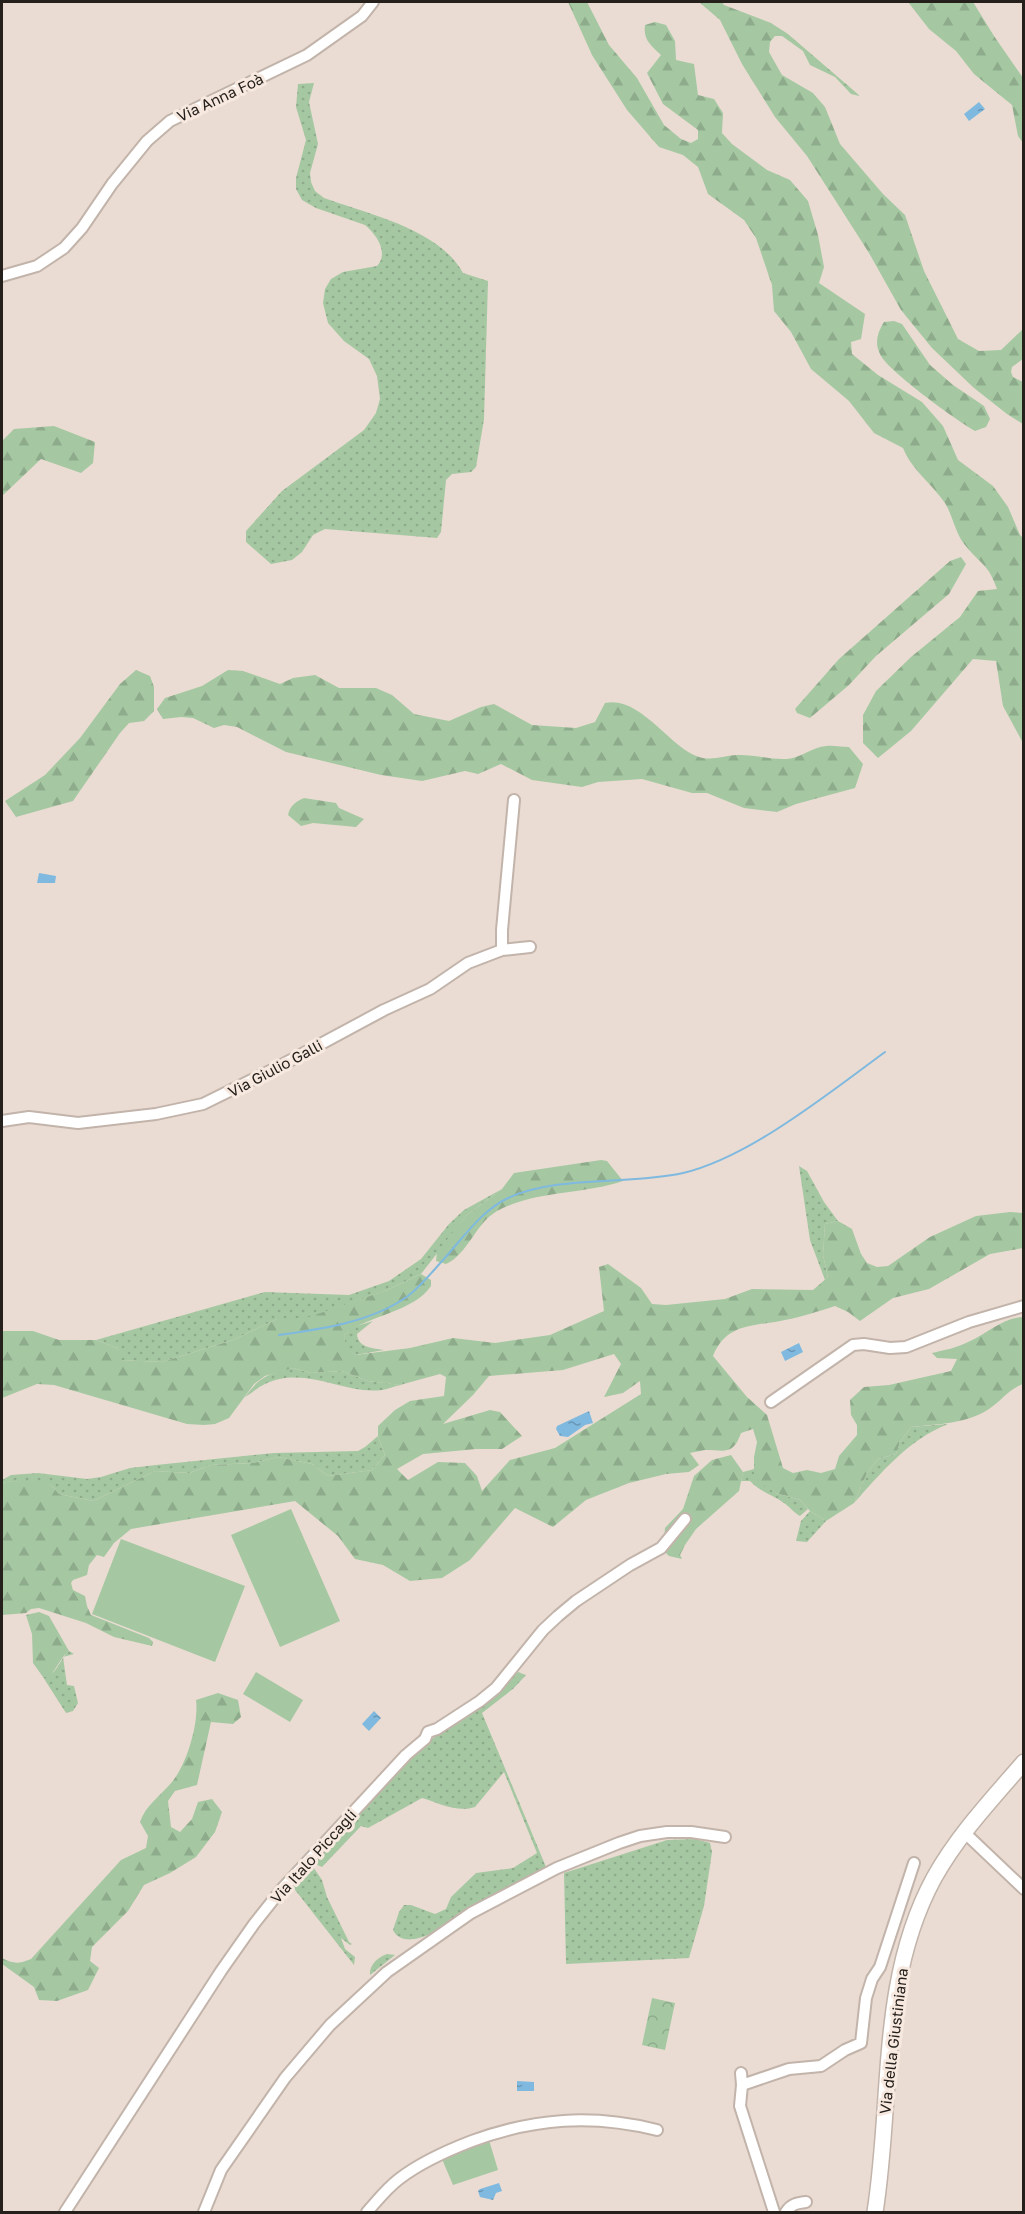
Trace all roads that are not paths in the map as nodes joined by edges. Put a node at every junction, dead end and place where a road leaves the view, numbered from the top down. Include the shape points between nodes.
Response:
1 (373, 2) edge
2 (2, 276) edge
3 (514, 800) dead end
4 (530, 947) dead end
5 (502, 950) junction
6 (2, 1120) edge
7 (1023, 1306) edge
8 (771, 1402) dead end
9 (685, 1519) dead end
10 (1023, 1762) edge
11 (964, 1832) junction
12 (725, 1837) dead end
13 (914, 1863) dead end
14 (1023, 1890) edge
15 (741, 2073) dead end
16 (742, 2085) junction
17 (657, 2130) dead end
18 (806, 2202) dead end
19 (65, 2212) edge
20 (204, 2212) edge
21 (367, 2212) edge
22 (774, 2212) edge
23 (786, 2212) edge
24 (875, 2212) edge

1 - 2 street, Via Anna Foà via 362,16 307,56 170,121 147,141 64,248 37,266
3 - 5 street
4 - 5 street, Via Giulio Galli
5 - 6 street, Via Giulio Galli via 468,963 429,988 203,1104 78,1123 29,1117
7 - 8 street via 906,1347 853,1345
9 - 19 street, Via Italo Piccagli via 661,1548 558,1616 488,1695 428,1732 281,1890 221,1971
10 - 11 street, Via della Giustiniana
11 - 14 street
11 - 24 street, Via della Giustiniana via 931,1884 902,1964 891,2036
12 - 20 street via 661,1833 619,1843 548,1873 471,1913 387,1972 330,2025 285,2078 223,2167
13 - 16 street via 866,1998 861,2043 821,2066 789,2069
15 - 16 street
16 - 22 street via 740,2106
17 - 21 street via 577,2120 500,2131 412,2169
18 - 23 street via 796,2203

